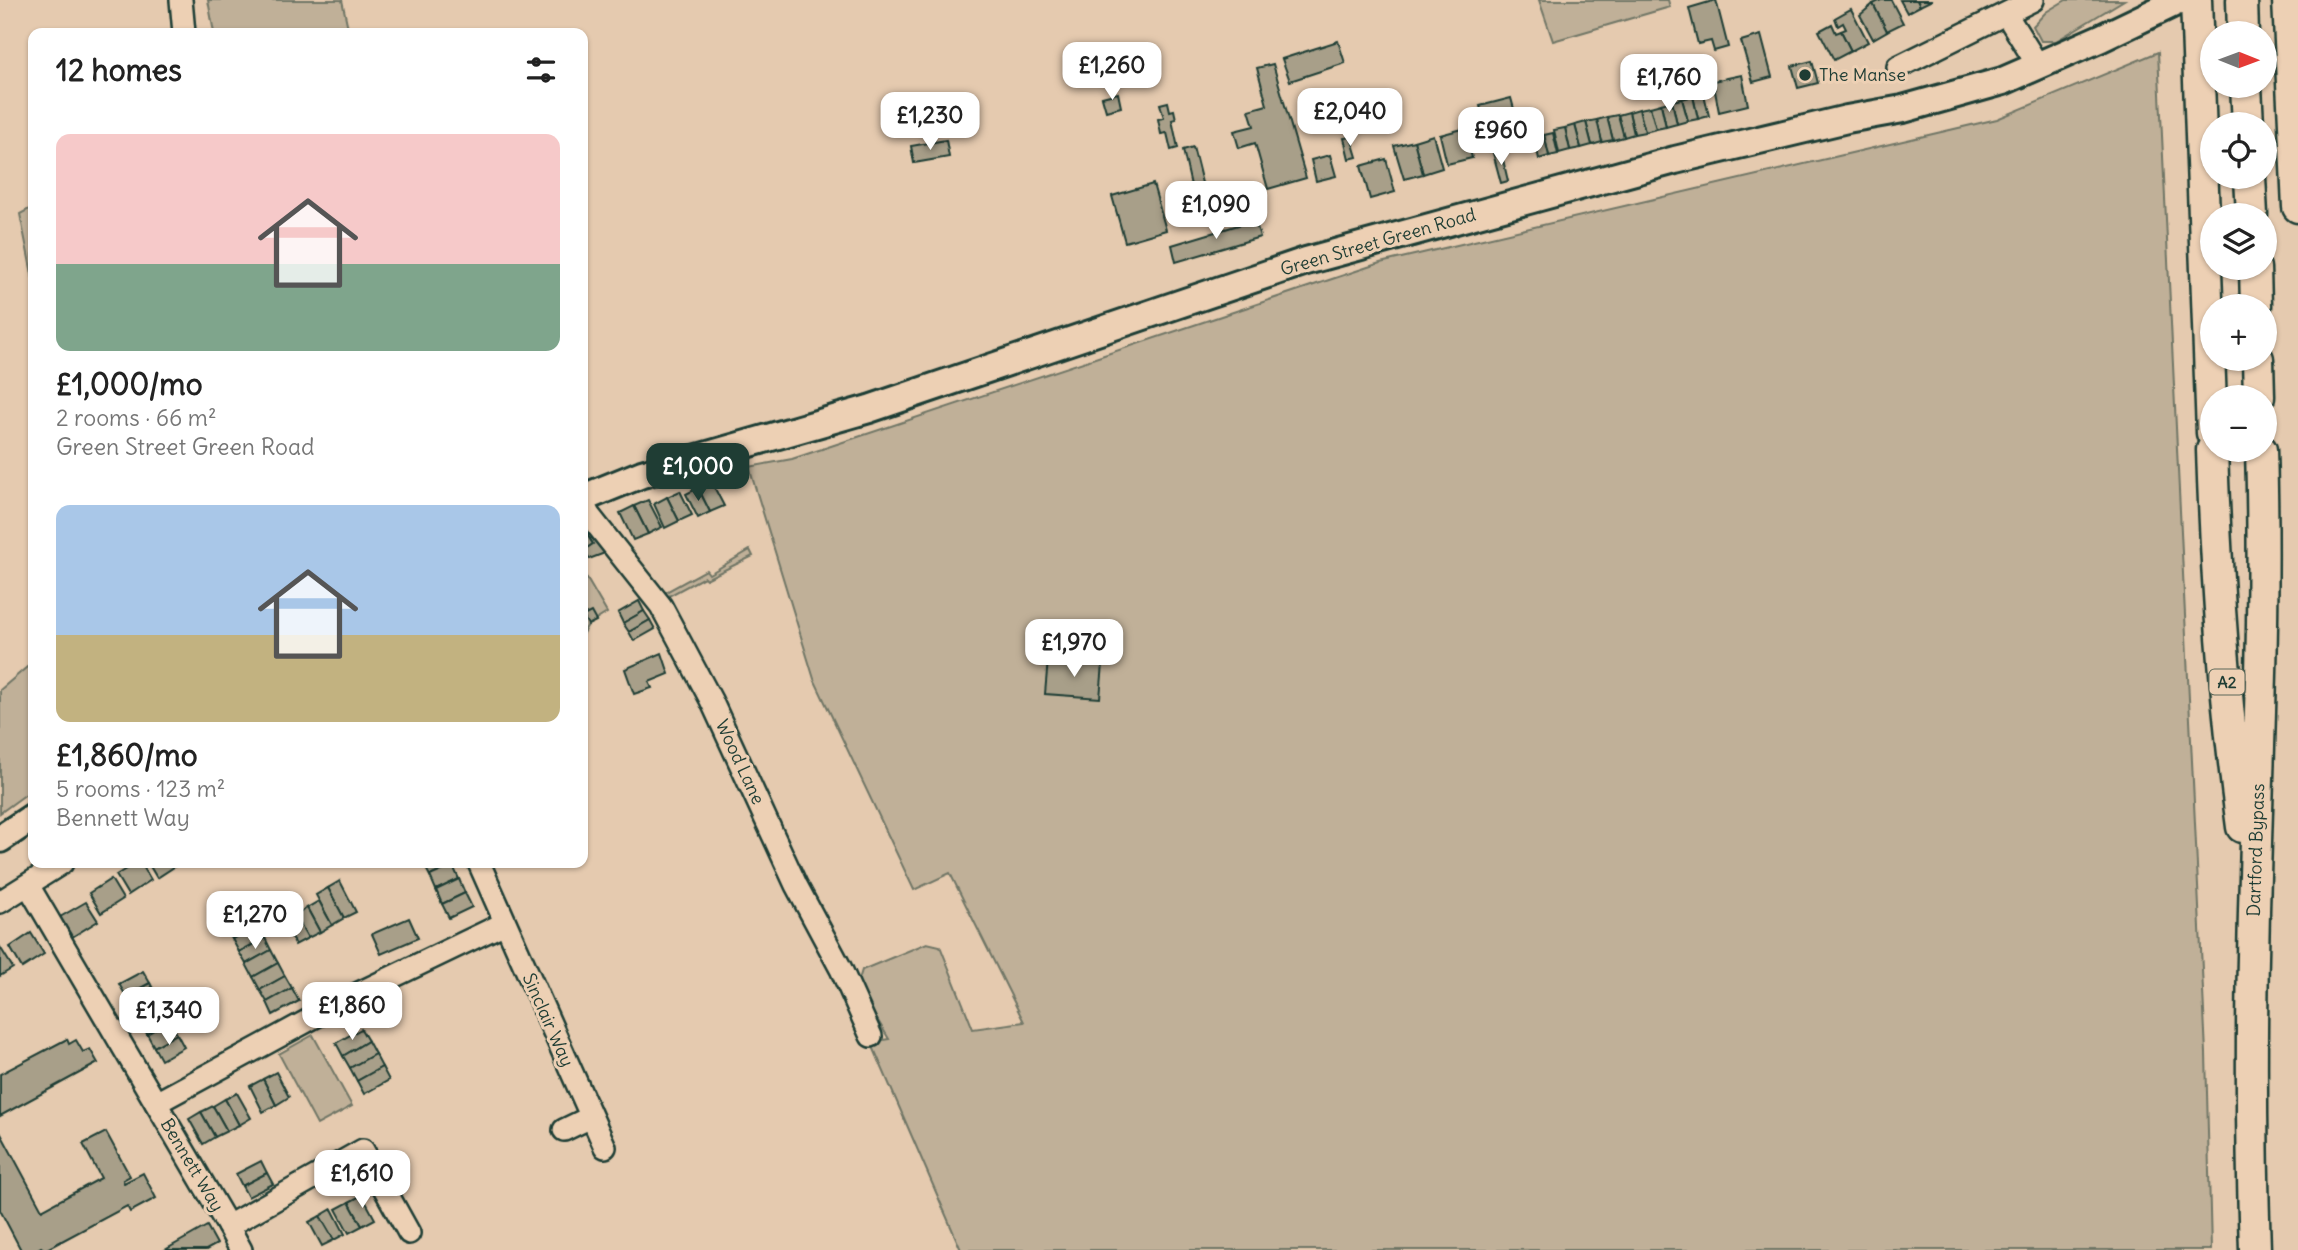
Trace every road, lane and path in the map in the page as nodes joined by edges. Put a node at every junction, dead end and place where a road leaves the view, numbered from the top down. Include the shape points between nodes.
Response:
1 (181, 0) edge
2 (2032, 0) edge
3 (2242, 0) edge
4 (2288, 0) edge
5 (2186, 1) edge
6 (2006, 14) junction
7 (2243, 21) edge
8 (184, 28) edge
9 (1898, 67) dead end
10 (2039, 67) junction
11 (2298, 207) edge
12 (2211, 385) edge
13 (2213, 462) edge
14 (2261, 462) edge
15 (588, 499) edge
16 (588, 513) edge
17 (28, 820) edge
18 (0, 839) edge
19 (54, 868) edge
20 (481, 868) edge
21 (28, 885) junction
22 (0, 902) edge
23 (2253, 914) junction
24 (505, 923) junction
25 (871, 1036) dead end
26 (156, 1103) junction
27 (591, 1117) junction
28 (564, 1130) dead end
29 (605, 1147) dead end
30 (228, 1226) junction
31 (409, 1233) dead end
32 (242, 1250) edge
33 (2255, 1250) edge

1 - 8 street
2 - 6 street
3 - 7 highway
4 - 11 highway
5 - 10 main road, Green Street Green Road
5 - 12 highway
6 - 9 street
6 - 10 street
10 - 15 main road, Green Street Green Road via 1942,99 1675,160 1306,261 869,409 642,474
13 - 23 highway, A2 via 2231,737
14 - 23 highway, Dartford Bypass / A2
16 - 25 street, Wood Lane via 661,606 711,700
17 - 18 main road
19 - 21 street
20 - 24 street, Sinclair Way
21 - 22 street
21 - 26 street, Bennett Way
23 - 33 highway, Dartford Bypass / A2
24 - 26 street, Bennett Way via 357,994
24 - 27 street, Sinclair Way
26 - 30 street, Bennett Way
27 - 28 street
27 - 29 street, Sinclair Way
30 - 31 street via 363,1150
30 - 32 street, Bennett Way

